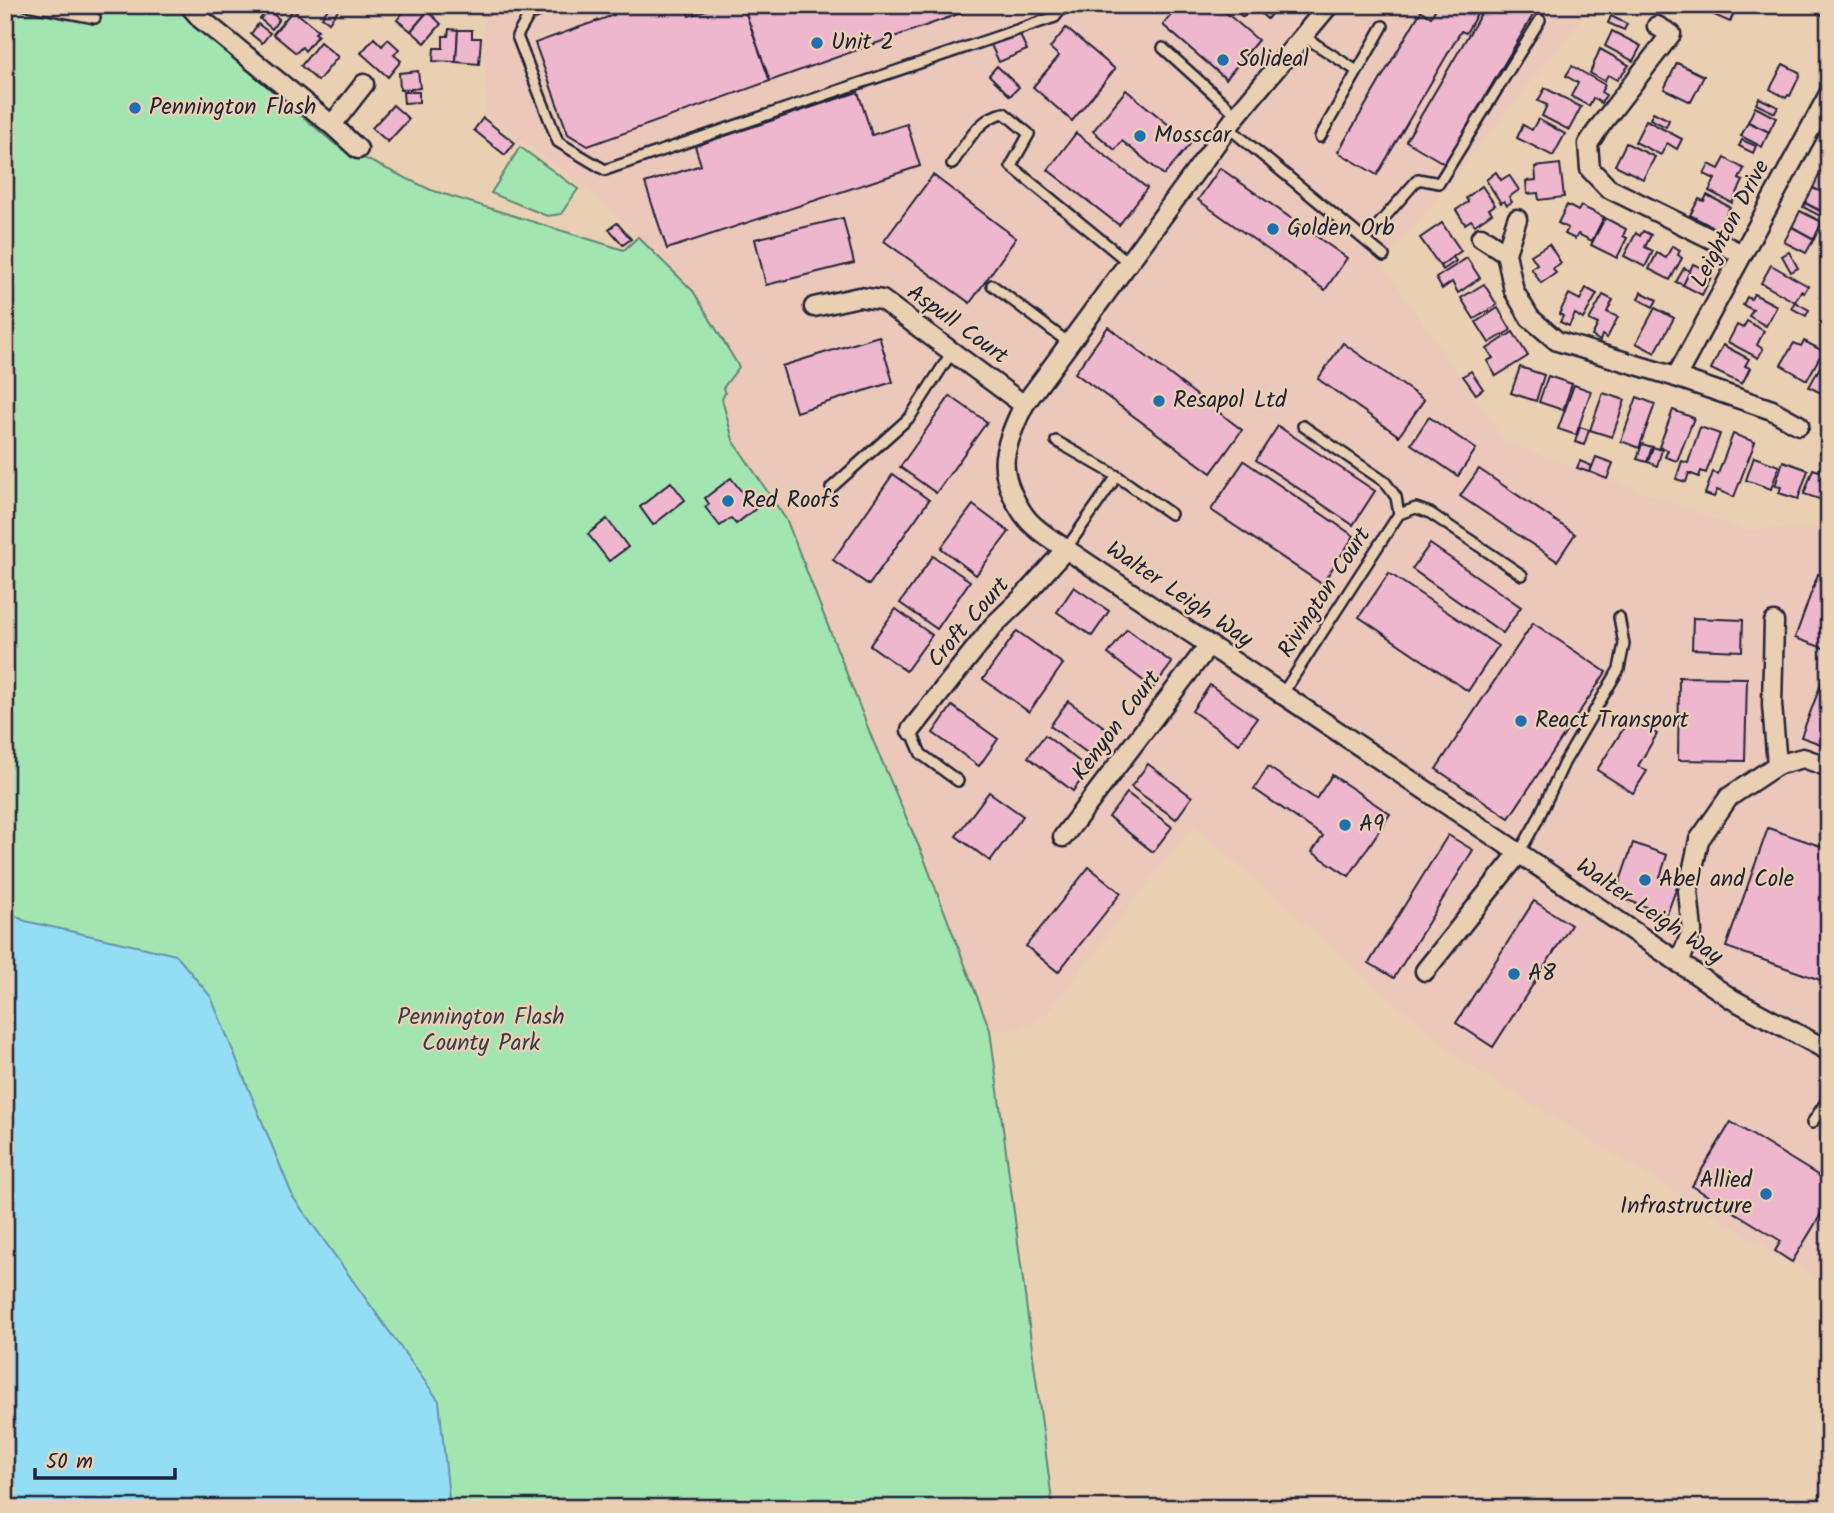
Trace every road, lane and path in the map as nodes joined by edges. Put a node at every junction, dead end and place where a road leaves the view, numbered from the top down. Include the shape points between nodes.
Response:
1 (9, 5) edge
2 (27, 5) edge
3 (189, 5) edge
4 (556, 5) edge
5 (1064, 5) edge
6 (1329, 5) edge
7 (94, 18) dead end
8 (1540, 20) dead end
9 (5, 23) edge
10 (1383, 26) dead end
11 (1671, 33) dead end
12 (1303, 36) junction
13 (1163, 48) dead end
14 (1357, 71) junction
15 (364, 85) dead end
16 (1829, 94) edge
17 (1232, 121) junction
18 (332, 125) junction
19 (1821, 128) edge
20 (1320, 137) dead end
21 (358, 149) dead end
22 (952, 164) dead end
23 (1517, 219) dead end
24 (1481, 236) dead end
25 (1365, 240) junction
26 (1506, 253) junction
27 (1742, 254) junction
28 (1384, 256) dead end
29 (1129, 262) junction
30 (992, 285) dead end
31 (814, 307) dead end
32 (1069, 343) junction
33 (952, 352) junction
34 (1676, 377) junction
35 (1024, 405) junction
36 (1799, 425) dead end
37 (1303, 426) dead end
38 (1056, 441) dead end
39 (1117, 477) junction
40 (831, 488) dead end
41 (1171, 514) dead end
42 (1399, 514) junction
43 (1066, 549) junction
44 (1522, 575) dead end
45 (1619, 617) dead end
46 (1774, 622) dead end
47 (1209, 645) junction
48 (1283, 693) junction
49 (911, 730) joint
50 (1777, 765) junction
51 (1829, 767) edge
52 (958, 781) dead end
53 (1063, 837) dead end
54 (1519, 853) junction
55 (1679, 963) junction
56 (1425, 971) dead end
57 (1829, 1051) edge
58 (1829, 1097) edge
59 (1812, 1123) dead end

1 - 9 lane
2 - 7 lane
3 - 18 street
4 - 5 lane via 529,15 517,36 558,142 605,170 1055,17
6 - 12 street, Walter Leigh Way
8 - 25 lane via 1439,183 1418,179
10 - 14 lane
11 - 27 street via 1588,144 1590,169 1608,188
12 - 14 lane
12 - 17 street, Walter Leigh Way
13 - 17 lane
14 - 20 lane
15 - 18 street
16 - 19 street, Leighton Drive
17 - 25 lane
17 - 29 street, Walter Leigh Way
18 - 21 street
19 - 27 street, Leighton Drive
22 - 29 lane via 983,122 1004,113 1029,134 1011,166
23 - 26 street
24 - 26 street
25 - 28 lane
26 - 34 street via 1514,291 1524,309 1557,341
27 - 34 street, Leighton Drive
29 - 32 street, Walter Leigh Way
30 - 32 lane
31 - 33 street, Aspull Court via 859,297 882,300
32 - 35 street, Walter Leigh Way
33 - 35 street, Aspull Court
33 - 40 lane via 910,417
34 - 36 street via 1772,410
35 - 43 street, Walter Leigh Way via 1004,459 1009,482 1033,525
37 - 42 lane, Rivington Court via 1385,482 1396,497
38 - 39 lane
39 - 41 lane
39 - 43 lane
42 - 44 lane, Rivington Court via 1416,508 1430,513
42 - 48 lane, Rivington Court
43 - 47 street, Walter Leigh Way
43 - 49 street, Croft Court via 994,625
45 - 54 lane via 1624,644 1619,669
46 - 50 street via 1772,705
47 - 48 street, Walter Leigh Way
47 - 53 street, Kenyon Court
48 - 54 street, Walter Leigh Way
49 - 52 lane via 921,754
50 - 51 street via 1803,758
50 - 55 street via 1728,797 1699,840 1688,891 1692,931
54 - 55 street, Walter Leigh Way
54 - 56 street
55 - 57 street, Walter Leigh Way via 1732,999
58 - 59 lane

